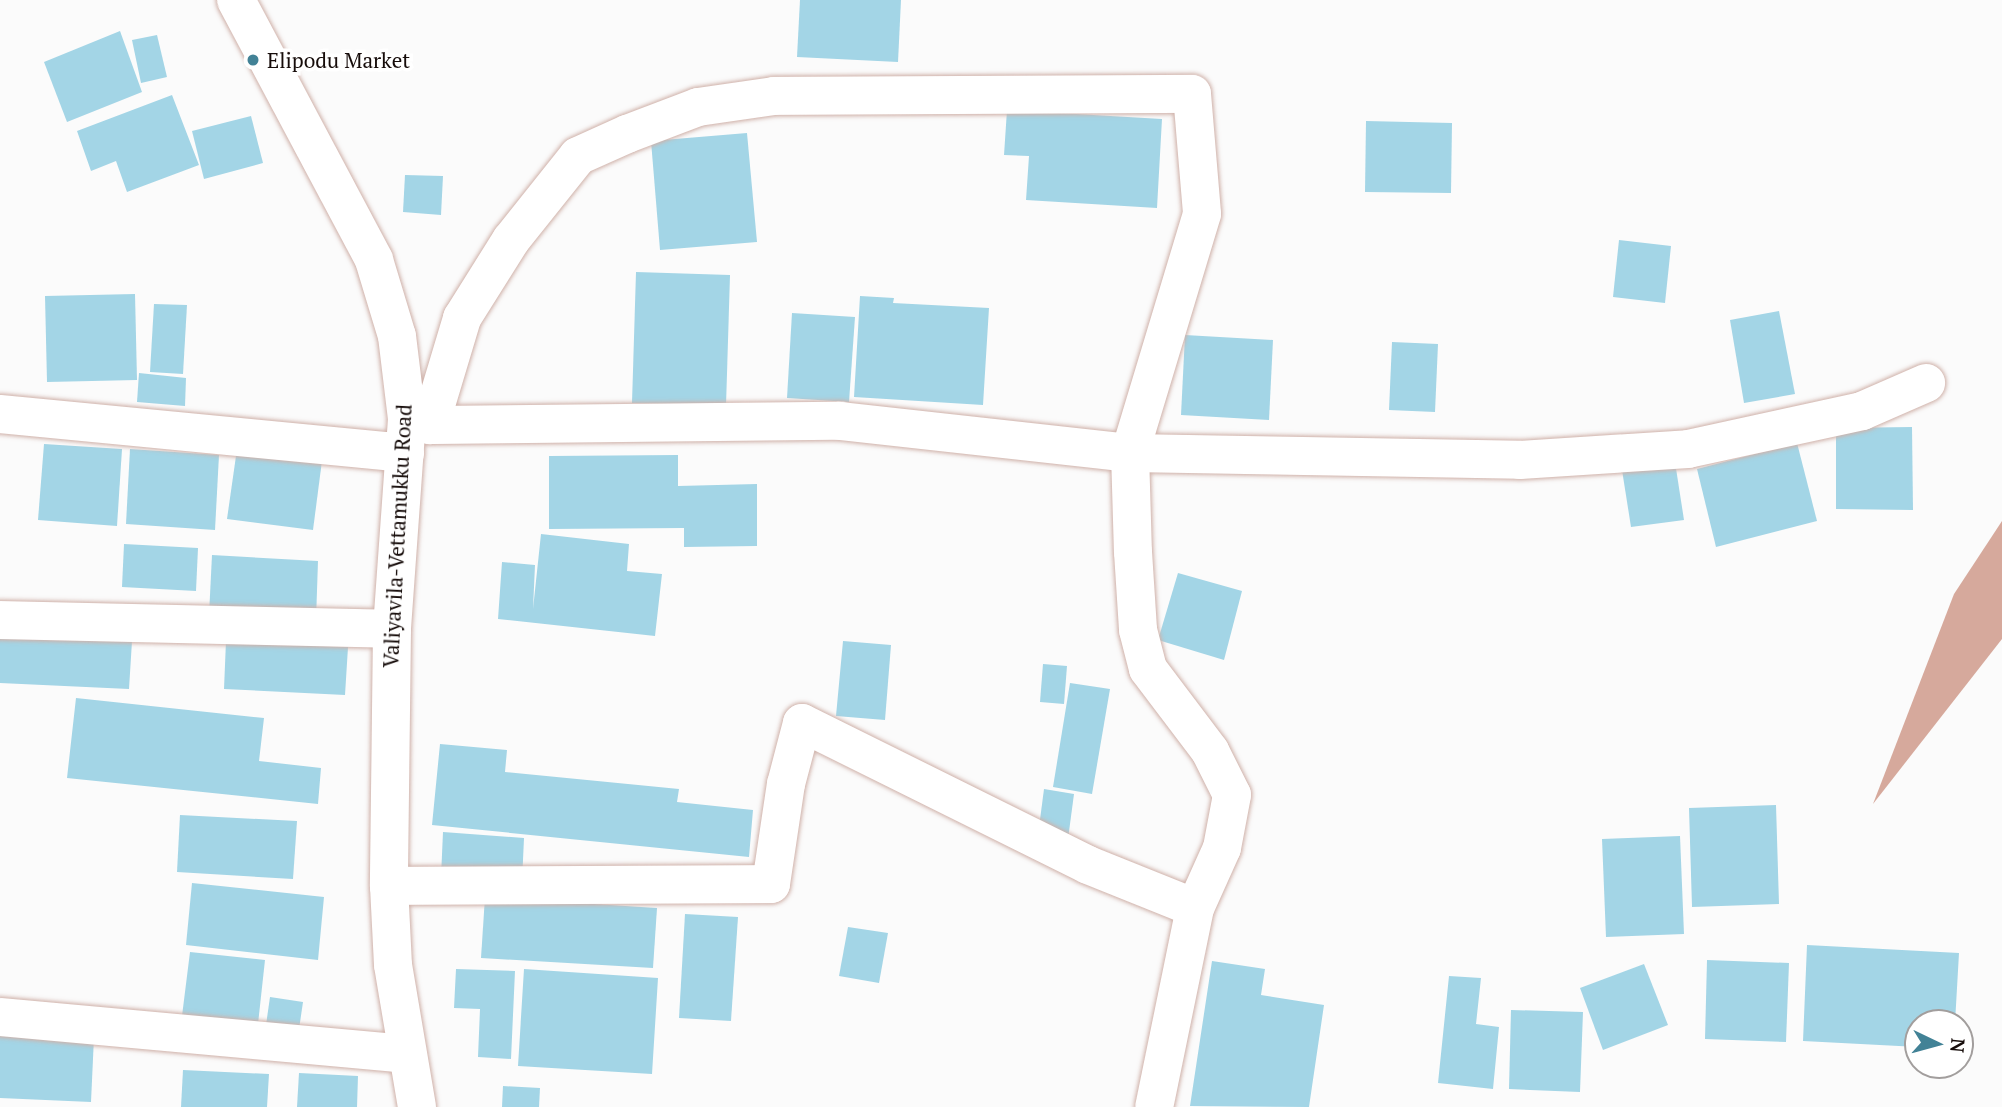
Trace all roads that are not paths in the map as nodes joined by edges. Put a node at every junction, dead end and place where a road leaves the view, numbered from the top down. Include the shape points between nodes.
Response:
1 (236, 0) edge
2 (1926, 383) dead end
3 (0, 414) edge
4 (414, 433) junction
5 (1130, 453) junction
6 (0, 620) edge
7 (392, 629) junction
8 (388, 886) junction
9 (1195, 908) junction
10 (0, 1017) edge
11 (406, 1054) junction
12 (417, 1107) edge
13 (1154, 1107) edge

1 - 4 street, Valiyavila-Vettamukku Road via 374,260 397,336
2 - 5 street via 1862,411 1688,449 1520,460
3 - 4 street
4 - 5 street via 840,421
4 - 5 street via 462,318 511,240 579,156 627,134 698,107 774,96 1192,94 1202,214
4 - 7 street, Valiyavila-Vettamukku Road
5 - 9 street via 1138,630 1149,669 1210,751 1232,795 1222,848
6 - 7 street
7 - 8 street, Valiyavila-Vettamukku Road
8 - 9 street via 771,884 786,784 802,723 1088,865
8 - 11 street, Valiyavila-Vettamukku Road
9 - 13 street
10 - 11 street
11 - 12 street, Valiyavila-Vettamukku Road

